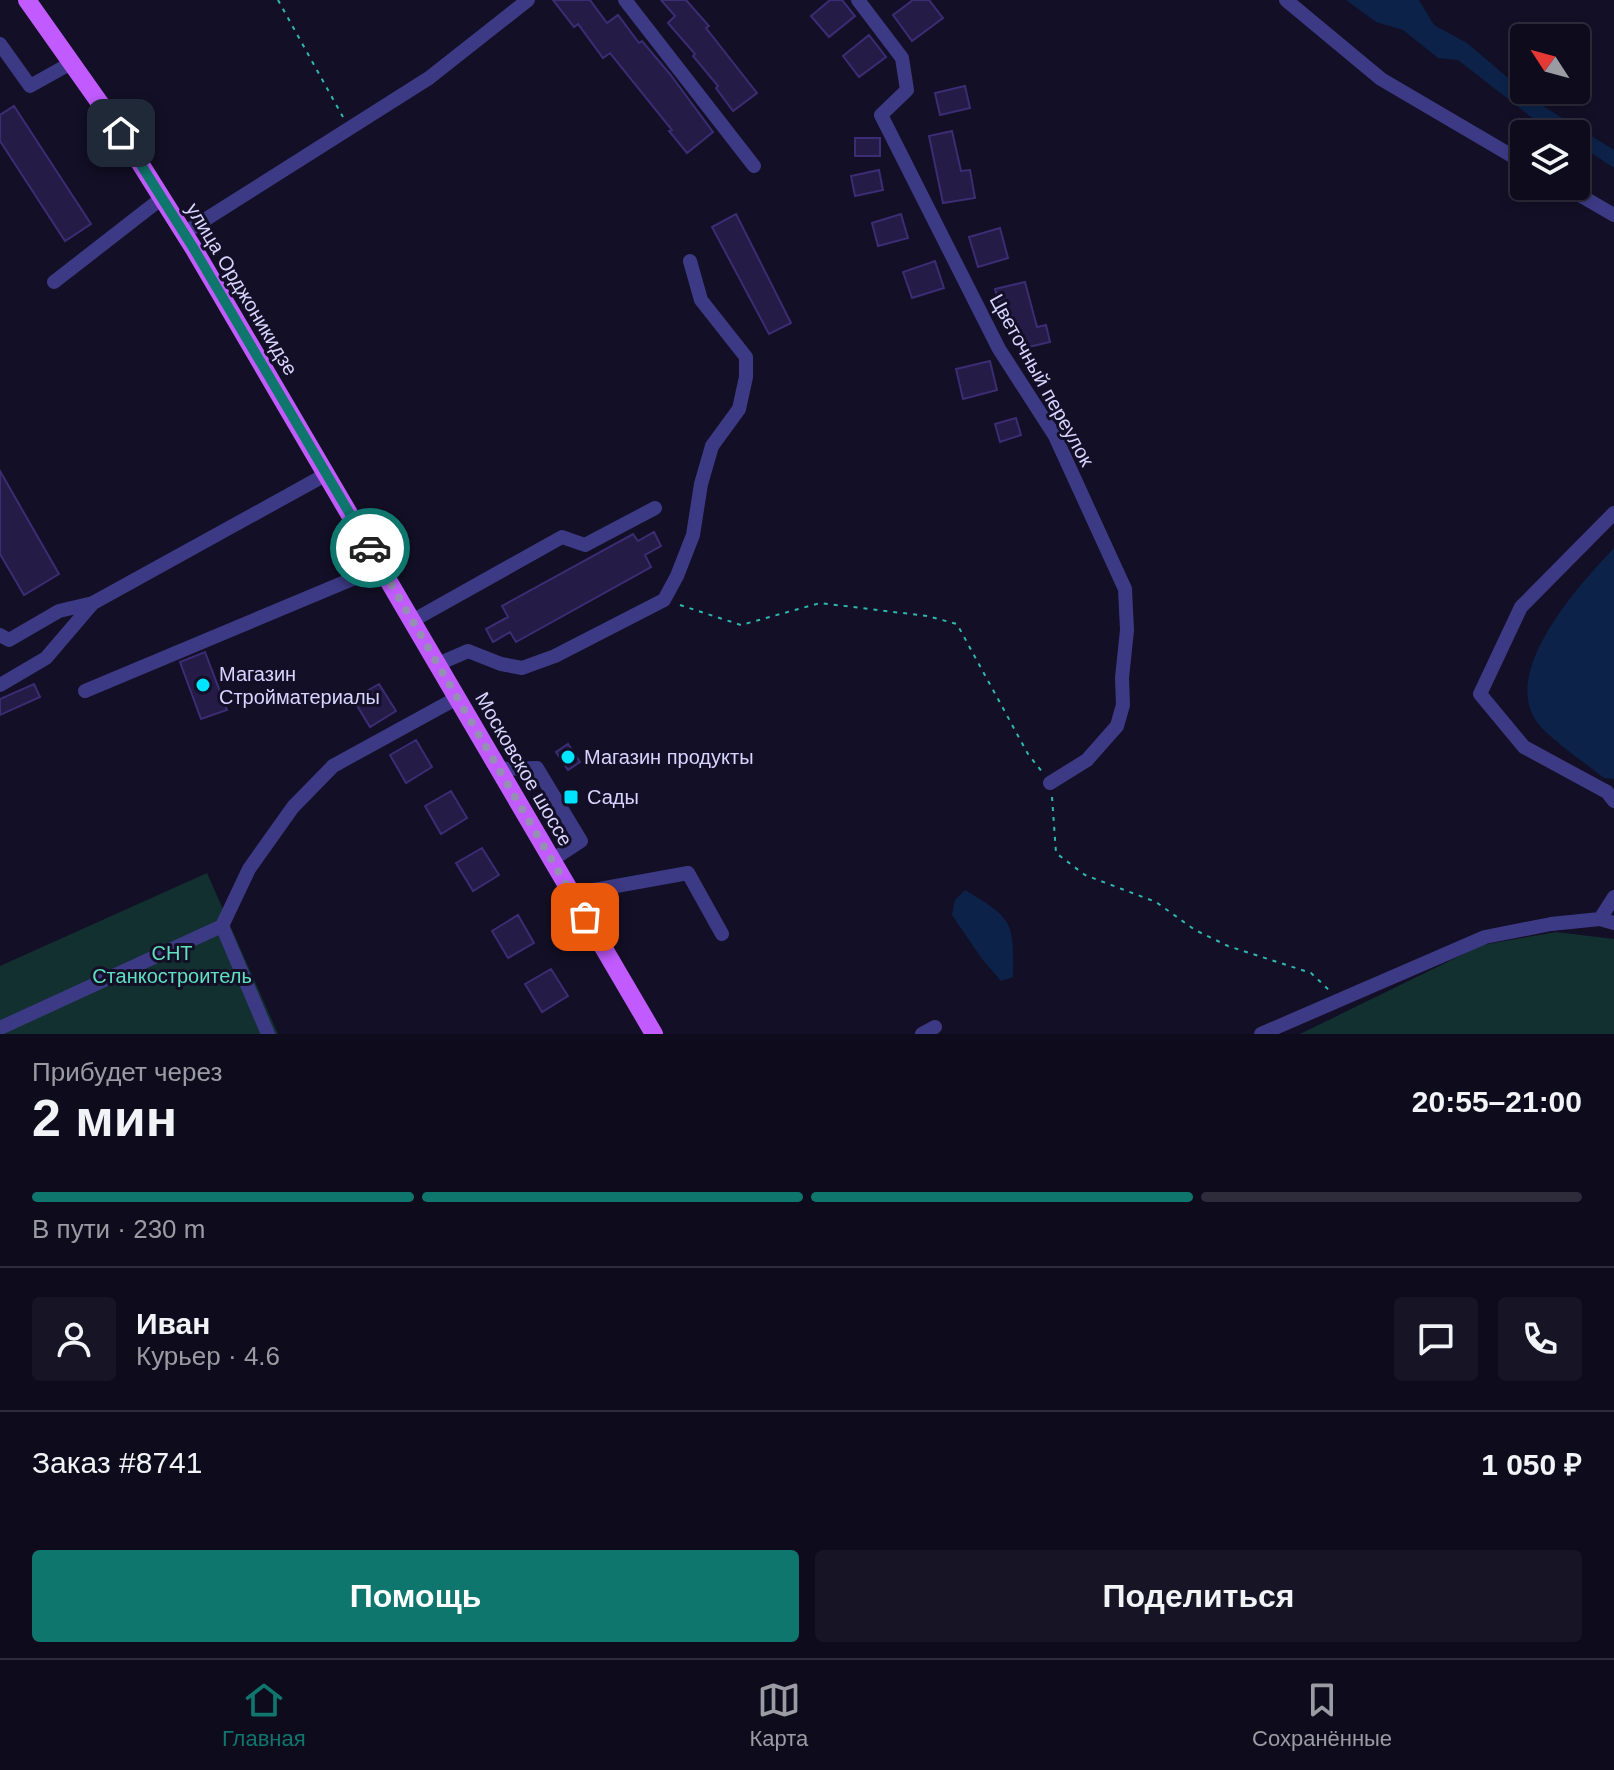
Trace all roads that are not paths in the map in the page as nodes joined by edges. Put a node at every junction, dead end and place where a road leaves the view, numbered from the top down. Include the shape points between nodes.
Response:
1 (27, 0) edge
2 (528, 0) edge
3 (625, 0) edge
4 (858, 0) edge
5 (1286, 0) edge
6 (0, 44) edge
7 (73, 62) junction
8 (1510, 155) edge
9 (754, 166) dead end
10 (162, 198) junction
11 (1588, 200) edge
12 (1614, 215) edge
13 (184, 233) junction
14 (690, 261) dead end
15 (54, 282) dead end
16 (325, 475) junction
17 (655, 508) dead end
18 (1614, 513) edge
19 (381, 567) junction
20 (93, 603) junction
21 (412, 621) junction
22 (0, 635) edge
23 (438, 664) junction
24 (0, 685) edge
25 (85, 691) dead end
26 (457, 698) junction
27 (499, 769) junction
28 (1050, 783) road end
29 (1614, 801) edge
30 (552, 860) junction
31 (572, 894) junction
32 (1614, 897) edge
33 (1607, 921) edge
34 (222, 926) junction
35 (722, 934) dead end
36 (0, 1028) edge
37 (268, 1034) edge
38 (654, 1034) edge
39 (1261, 1034) edge

1 - 7 main road, улица Орджоникидзе
2 - 13 street via 429,78
3 - 9 street
4 - 28 street, Цветочный переулок via 902,58 907,90 881,115 999,349 1055,436 1125,589 1123,705 1117,726 1087,760
5 - 8 street via 1381,79
6 - 7 street via 30,86
7 - 10 main road, улица Орджоникидзе
10 - 13 main road, улица Орджоникидзе
10 - 15 street
11 - 12 street
13 - 16 main road, улица Орджоникидзе
14 - 23 street via 701,300 746,357 746,377 739,409 712,446 693,535 664,600 522,668 468,651
16 - 19 main road, улица Орджоникидзе
16 - 20 street
17 - 21 street via 585,545 562,537
18 - 29 street via 1521,607 1480,694 1524,747 1607,792
19 - 21 main road, Московское шоссе
19 - 25 street
20 - 22 street via 59,611 9,640
20 - 24 street via 46,658
21 - 23 main road, Московское шоссе
23 - 26 main road, Московское шоссе
26 - 27 main road, Московское шоссе
26 - 34 street via 333,766 293,807 249,869
27 - 30 main road, Московское шоссе
27 - 30 street via 537,768 581,841
30 - 31 main road, Московское шоссе
31 - 35 street via 688,873
31 - 38 main road, Московское шоссе
32 - 33 street
33 - 39 street via 1551,924 1485,937
34 - 36 street
34 - 37 street

